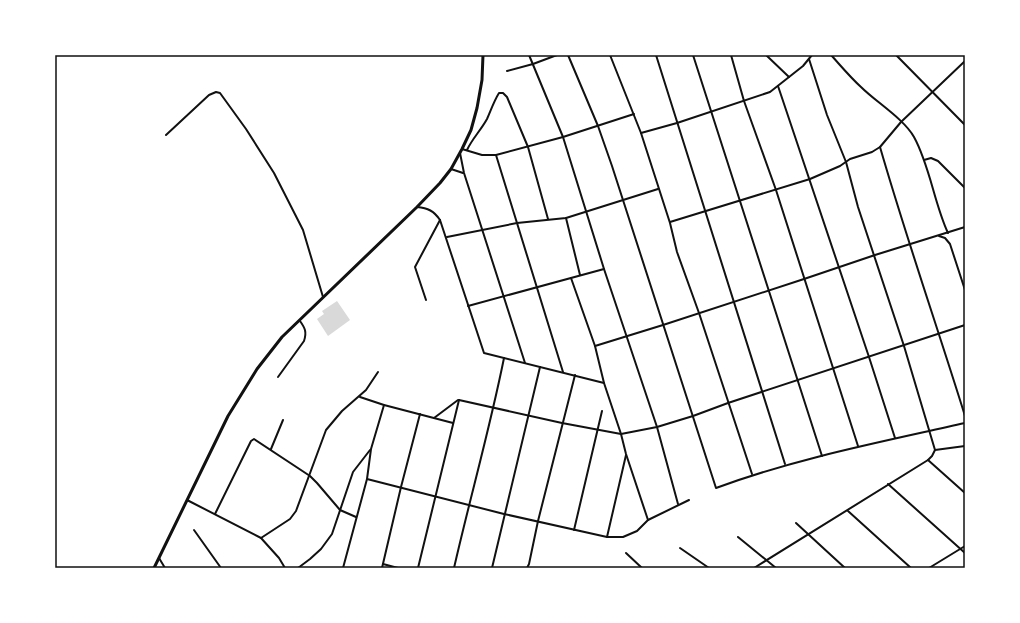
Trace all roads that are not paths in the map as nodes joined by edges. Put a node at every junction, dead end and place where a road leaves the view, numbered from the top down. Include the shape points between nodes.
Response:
1 (483, 55) edge
2 (529, 55) edge
3 (557, 55) edge
4 (568, 55) edge
5 (610, 55) edge
6 (656, 55) edge
7 (693, 55) edge
8 (731, 55) edge
9 (766, 55) edge
10 (812, 55) edge
11 (831, 55) edge
12 (896, 55) edge
13 (809, 59) junction
14 (965, 61) edge
15 (533, 64) junction
16 (507, 72) dead end
17 (789, 77) junction
18 (778, 86) junction
19 (933, 92) junction
20 (744, 101) junction
21 (712, 110) junction
22 (634, 114) junction
23 (900, 122) junction
24 (677, 123) junction
25 (965, 125) edge
26 (598, 126) junction
27 (641, 133) junction
28 (166, 135) dead end
29 (563, 137) junction
30 (528, 147) junction
31 (880, 147) junction
32 (467, 150) junction
33 (461, 151) junction
34 (496, 155) junction
35 (924, 160) junction
36 (846, 162) junction
37 (451, 169) junction
38 (464, 173) junction
39 (810, 179) junction
40 (965, 188) edge
41 (658, 189) junction
42 (776, 190) junction
43 (622, 200) junction
44 (739, 201) junction
45 (417, 207) junction
46 (587, 210) junction
47 (706, 212) junction
48 (566, 218) junction
49 (548, 219) junction
50 (440, 220) junction
51 (518, 223) junction
52 (670, 223) junction
53 (965, 227) edge
54 (482, 230) junction
55 (948, 233) junction
56 (938, 236) junction
57 (447, 237) junction
58 (910, 244) junction
59 (875, 255) junction
60 (840, 267) junction
61 (604, 268) junction
62 (580, 276) junction
63 (571, 278) junction
64 (804, 280) junction
65 (537, 287) junction
66 (769, 290) junction
67 (965, 290) edge
68 (503, 297) junction
69 (323, 298) junction
70 (426, 300) dead end
71 (733, 302) junction
72 (468, 306) junction
73 (698, 313) junction
74 (300, 321) junction
75 (663, 325) junction
76 (965, 325) edge
77 (940, 334) junction
78 (627, 336) junction
79 (595, 346) junction
80 (904, 346) junction
81 (870, 357) junction
82 (504, 358) junction
83 (525, 362) junction
84 (540, 366) junction
85 (834, 369) junction
86 (378, 372) dead end
87 (563, 372) junction
88 (575, 375) junction
89 (278, 377) dead end
90 (797, 380) junction
91 (604, 383) junction
92 (763, 391) junction
93 (360, 396) junction
94 (459, 400) junction
95 (728, 402) junction
96 (384, 405) junction
97 (494, 408) junction
98 (602, 411) dead end
99 (420, 414) junction
100 (528, 416) junction
101 (693, 416) junction
102 (965, 416) edge
103 (434, 418) junction
104 (283, 420) dead end
105 (453, 423) junction
106 (562, 423) junction
107 (965, 423) edge
108 (657, 427) junction
109 (598, 431) junction
110 (930, 431) junction
111 (621, 434) junction
112 (895, 438) junction
113 (858, 446) junction
114 (965, 446) edge
115 (271, 449) junction
116 (371, 449) junction
117 (934, 450) junction
118 (626, 454) junction
119 (822, 456) junction
120 (928, 460) junction
121 (785, 464) junction
122 (752, 474) junction
123 (310, 476) junction
124 (366, 479) junction
125 (888, 484) junction
126 (401, 487) junction
127 (965, 493) edge
128 (435, 497) junction
129 (187, 500) junction
130 (689, 500) dead end
131 (678, 504) junction
132 (469, 505) junction
133 (340, 510) junction
134 (848, 511) junction
135 (215, 514) junction
136 (504, 514) junction
137 (356, 518) junction
138 (648, 520) junction
139 (538, 521) junction
140 (796, 523) dead end
141 (194, 530) dead end
142 (574, 530) junction
143 (809, 534) junction
144 (738, 537) dead end
145 (261, 538) junction
146 (607, 538) junction
147 (965, 546) edge
148 (680, 548) dead end
149 (960, 549) junction
150 (626, 553) dead end
151 (965, 553) edge
152 (159, 558) junction
153 (767, 561) junction
154 (383, 564) junction
155 (154, 568) edge
156 (165, 568) edge
157 (220, 568) edge
158 (285, 568) edge
159 (298, 568) edge
160 (343, 568) edge
161 (382, 568) edge
162 (398, 568) edge
163 (418, 568) edge
164 (454, 568) edge
165 (492, 568) edge
166 (527, 568) edge
167 (642, 568) edge
168 (709, 568) edge
169 (754, 568) edge
170 (776, 568) edge
171 (845, 568) edge
172 (911, 568) edge
173 (929, 568) edge

1 - 33 main road via 477,108 471,130
2 - 15 street
3 - 15 street
4 - 26 street
5 - 22 street
6 - 24 street
7 - 21 street
8 - 20 street
9 - 17 street
10 - 13 street
11 - 23 street via 860,87
12 - 19 street
13 - 17 street
13 - 36 street
14 - 19 street
15 - 16 street
15 - 29 street
17 - 18 street
18 - 20 street via 770,92
18 - 39 street
19 - 23 street
19 - 25 street
20 - 21 street
20 - 42 street
21 - 24 street
21 - 44 street
22 - 26 street
22 - 27 street
23 - 31 street
23 - 35 street via 909,129
24 - 27 street
24 - 47 street
26 - 29 street
26 - 43 street
27 - 41 street
28 - 69 street via 209,96 216,92 220,93 274,173 296,216 303,230
29 - 30 street
29 - 46 street
30 - 32 street via 507,97 499,93 487,119
30 - 34 street
30 - 49 street
31 - 36 street
31 - 58 street
32 - 33 street
32 - 34 street via 482,155
33 - 37 main road
33 - 38 street
34 - 51 street
35 - 40 street via 931,158 938,161
35 - 55 street
36 - 39 street
36 - 59 street
37 - 38 street
37 - 45 main road
38 - 54 street
39 - 42 street
39 - 60 street
41 - 43 street
41 - 52 street
42 - 44 street
42 - 64 street
43 - 46 street
43 - 75 street
44 - 47 street
44 - 66 street
45 - 50 street via 432,211
45 - 69 main road
46 - 48 street
46 - 61 street
47 - 52 street
47 - 71 street
48 - 49 street
48 - 62 street
49 - 51 street
50 - 57 street
50 - 70 street via 415,267
51 - 54 street
51 - 65 street
52 - 73 street
53 - 55 street
54 - 57 street
54 - 68 street
55 - 56 street
56 - 58 street
56 - 67 street via 945,238 950,244
57 - 72 street
58 - 59 street
58 - 77 street
59 - 60 street
59 - 80 street
60 - 64 street
60 - 81 street
61 - 62 street
61 - 78 street
62 - 63 street
63 - 65 street
63 - 79 street
64 - 66 street
64 - 85 street
65 - 68 street
65 - 87 street
66 - 71 street
66 - 90 street
68 - 72 street
68 - 83 street
69 - 74 main road
71 - 73 street
71 - 92 street
72 - 82 street via 482,350 487,354
73 - 75 street
73 - 95 street
74 - 89 street via 307,334
74 - 129 main road via 282,337 257,369 228,416
75 - 78 street
75 - 101 street
76 - 77 street
77 - 80 street
77 - 102 street
78 - 79 street
78 - 108 street
79 - 91 street
80 - 81 street
80 - 110 street
81 - 85 street
81 - 112 street
82 - 83 street
82 - 97 street
83 - 84 street
84 - 87 street
84 - 100 street
85 - 90 street
85 - 113 street
86 - 93 street
87 - 88 street
88 - 91 street
88 - 106 street
90 - 92 street
90 - 119 street
91 - 111 street
92 - 95 street
92 - 121 street
93 - 96 street
93 - 123 street via 342,411 326,430
94 - 97 street
94 - 103 street
94 - 105 street
95 - 101 street
95 - 122 street
96 - 99 street
96 - 116 street
97 - 100 street
97 - 132 street
98 - 109 street
99 - 103 street
99 - 126 street
100 - 106 street
100 - 136 street
101 - 108 street
101 - 122 street via 716,488
103 - 105 street
104 - 115 street
105 - 128 street
106 - 109 street
106 - 139 street
107 - 110 street
108 - 111 street
108 - 131 street
109 - 111 street
109 - 142 street
110 - 112 street
110 - 117 street
111 - 118 street
112 - 113 street
113 - 119 street
114 - 117 street
115 - 123 street
115 - 135 street via 254,439 251,441
116 - 124 street
116 - 133 street via 353,472
117 - 120 street
118 - 138 street
118 - 146 street
119 - 121 street
120 - 125 street
120 - 127 street
121 - 122 street
123 - 133 street
123 - 145 street via 290,519
124 - 126 street
124 - 137 street
125 - 134 street
125 - 149 street
126 - 128 street
126 - 154 street
128 - 132 street
128 - 163 street
129 - 135 street
129 - 152 main road
130 - 131 street
131 - 138 street
132 - 136 street
132 - 164 street
133 - 137 street
133 - 159 street via 332,534 320,549
134 - 143 street
134 - 172 street
135 - 145 street
136 - 139 street
136 - 165 street
137 - 160 street
138 - 146 street via 637,531 623,537
139 - 142 street
139 - 166 street
140 - 143 street
141 - 157 street
142 - 146 street
143 - 153 street
143 - 171 street
144 - 153 street
145 - 158 street
147 - 149 street
148 - 168 street
149 - 151 street
149 - 173 street
150 - 167 street
152 - 155 main road
152 - 156 street
153 - 169 street
153 - 170 street
154 - 161 street
154 - 162 street

